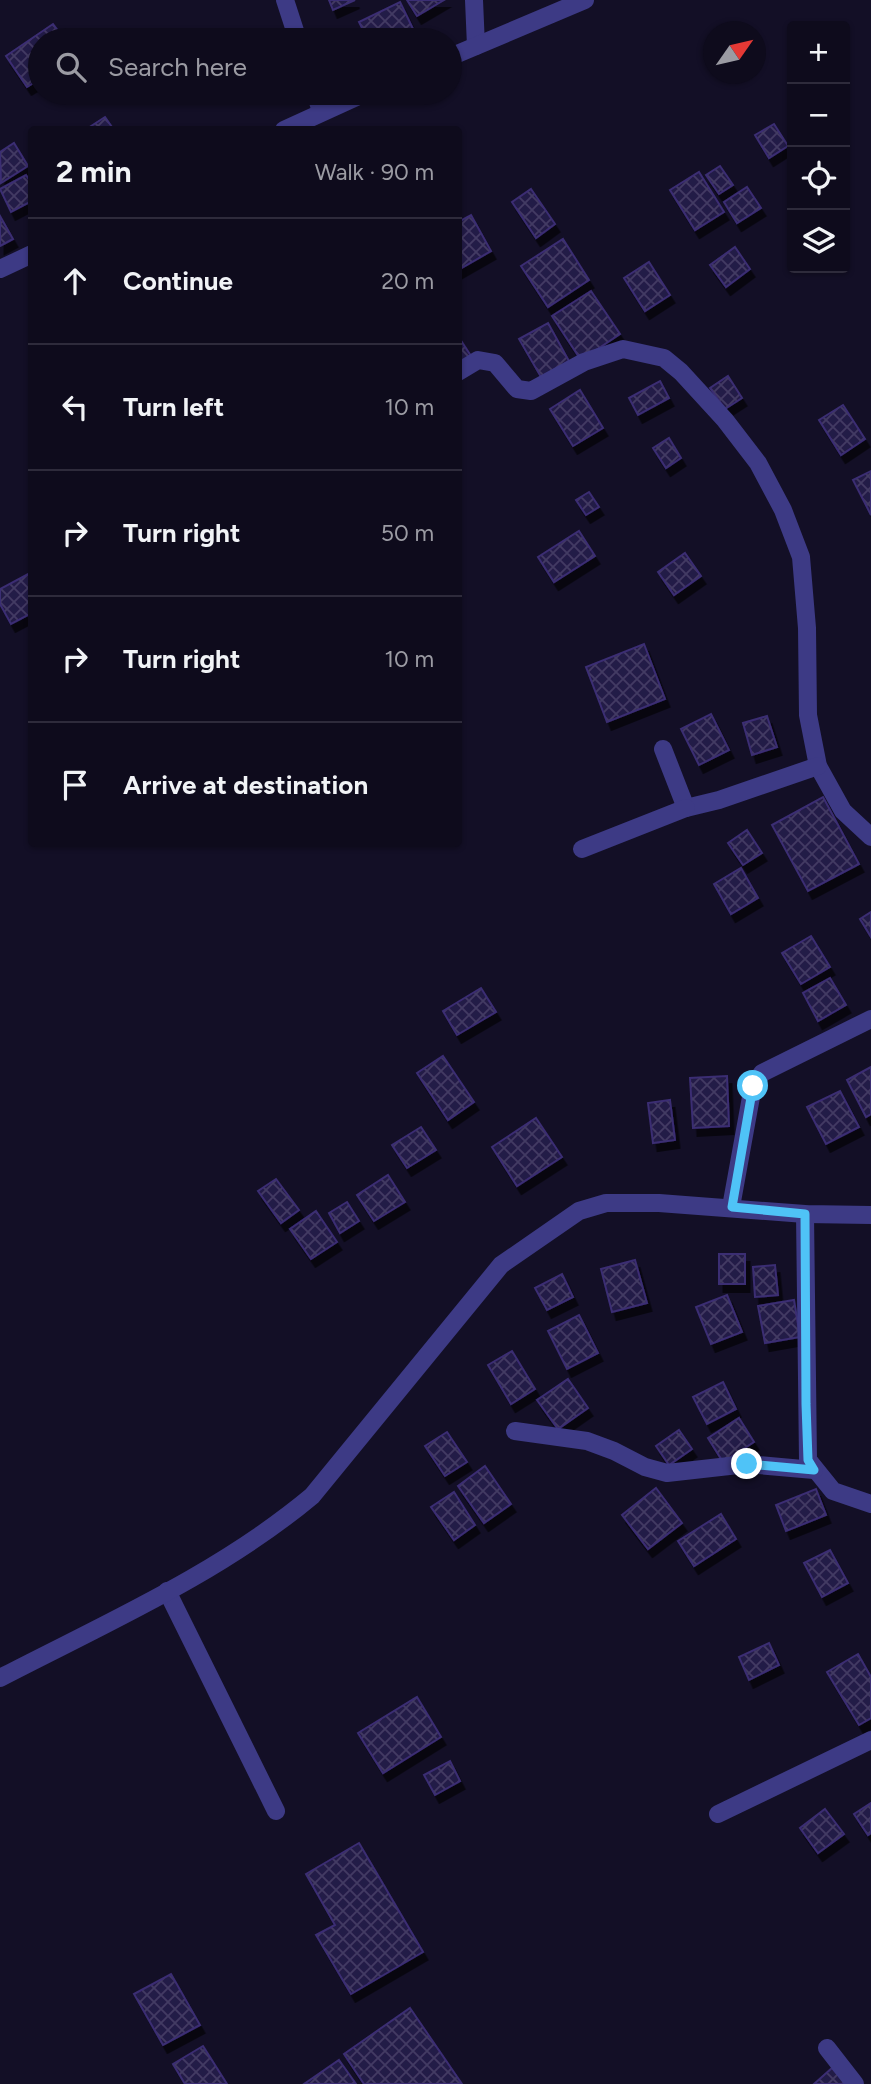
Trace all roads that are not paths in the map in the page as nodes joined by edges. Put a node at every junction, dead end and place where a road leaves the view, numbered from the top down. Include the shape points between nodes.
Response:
1 (285, 0) edge
2 (474, 0) edge
3 (585, 0) edge
4 (294, 28) edge
5 (476, 46) junction
6 (462, 52) edge
7 (319, 105) edge
8 (336, 105) edge
9 (321, 111) junction
10 (292, 126) edge
11 (28, 256) edge
12 (0, 269) edge
13 (462, 370) edge
14 (663, 749) dead end
15 (818, 766) junction
16 (685, 808) junction
17 (871, 837) edge
18 (582, 849) dead end
19 (871, 1018) edge
20 (732, 1207) junction
21 (805, 1214) junction
22 (871, 1215) edge
23 (515, 1431) dead end
24 (814, 1470) junction
25 (871, 1504) edge
26 (167, 1591) junction
27 (0, 1678) edge
28 (871, 1740) edge
29 (276, 1811) dead end
30 (718, 1814) dead end
31 (827, 2048) dead end
32 (855, 2084) edge

1 - 4 street
2 - 5 street
3 - 5 street
5 - 6 street
7 - 9 street
8 - 9 street
9 - 10 street
11 - 12 street
13 - 15 street via 478,360 495,363 517,389 531,391 584,362 623,349 647,353 664,358 681,372 725,420 764,475 801,557 808,715
14 - 16 street
15 - 16 street
15 - 17 street via 843,811
16 - 18 street
19 - 20 street via 762,1073 753,1086
20 - 21 street
20 - 26 street via 606,1203 579,1211 544,1234 501,1265 312,1496 275,1527
21 - 22 street
21 - 24 street via 806,1415 808,1460
23 - 24 street via 587,1441 667,1473 747,1464
24 - 25 street via 832,1491
26 - 27 street
26 - 29 street
28 - 30 street
31 - 32 street

